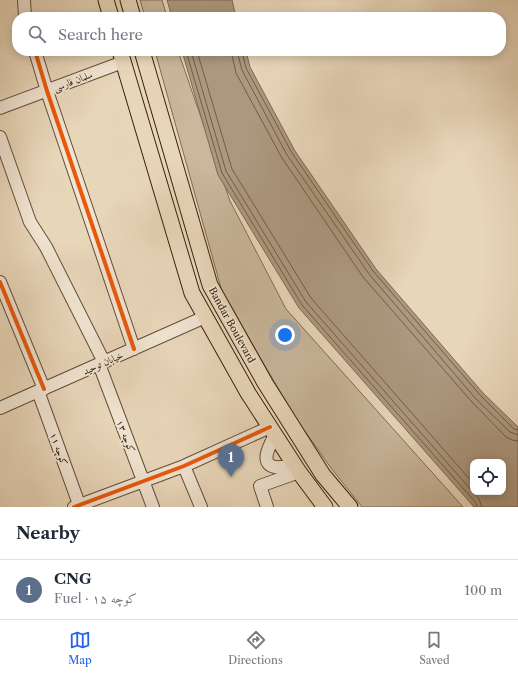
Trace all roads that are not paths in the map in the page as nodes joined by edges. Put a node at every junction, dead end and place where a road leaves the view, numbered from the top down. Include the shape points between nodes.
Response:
1 (24, 0) edge
2 (106, 0) edge
3 (128, 0) edge
4 (25, 12) edge
5 (110, 12) edge
6 (131, 12) edge
7 (36, 56) edge
8 (143, 56) edge
9 (122, 57) edge
10 (47, 91) junction
11 (0, 108) edge
12 (166, 134) junction
13 (0, 137) edge
14 (146, 140) junction
15 (0, 282) edge
16 (205, 317) junction
17 (134, 349) junction
18 (101, 363) junction
19 (41, 390) junction
20 (0, 408) edge
21 (273, 431) junction
22 (184, 466) junction
23 (297, 469) junction
24 (143, 482) junction
25 (78, 507) edge
26 (153, 507) edge
27 (201, 507) edge
28 (267, 507) edge
29 (324, 507) edge
30 (350, 507) edge

1 - 4 street
2 - 5 main road
3 - 6 main road
7 - 10 street
8 - 12 main road, Bandar Boulevard
9 - 10 street, سلمان فارسی
9 - 14 main road, Bandar Boulevard
10 - 11 street, سلمان فارسی
10 - 17 street
12 - 14 main road
12 - 30 main road, Bandar Boulevard via 210,285 265,383 323,474
13 - 18 street, کوچه ۱۳ via 30,222 46,247
14 - 16 main road, Bandar Boulevard via 192,293
15 - 19 street, کوچه ۱۱
16 - 17 street, خیابان توحید
16 - 21 main road, Bandar Boulevard via 248,393
17 - 18 street, خیابان توحید
18 - 19 street, خیابان توحید
18 - 24 street, کوچه ۱۳
19 - 20 street, خیابان توحید
19 - 25 street, کوچه ۱۱
21 - 22 street
21 - 23 main road, Bandar Boulevard
21 - 23 street via 266,453 269,463 277,468
22 - 24 street
22 - 27 street
23 - 28 street via 260,486
23 - 29 main road, Bandar Boulevard
24 - 25 street
24 - 26 street, کوچه ۱۳

